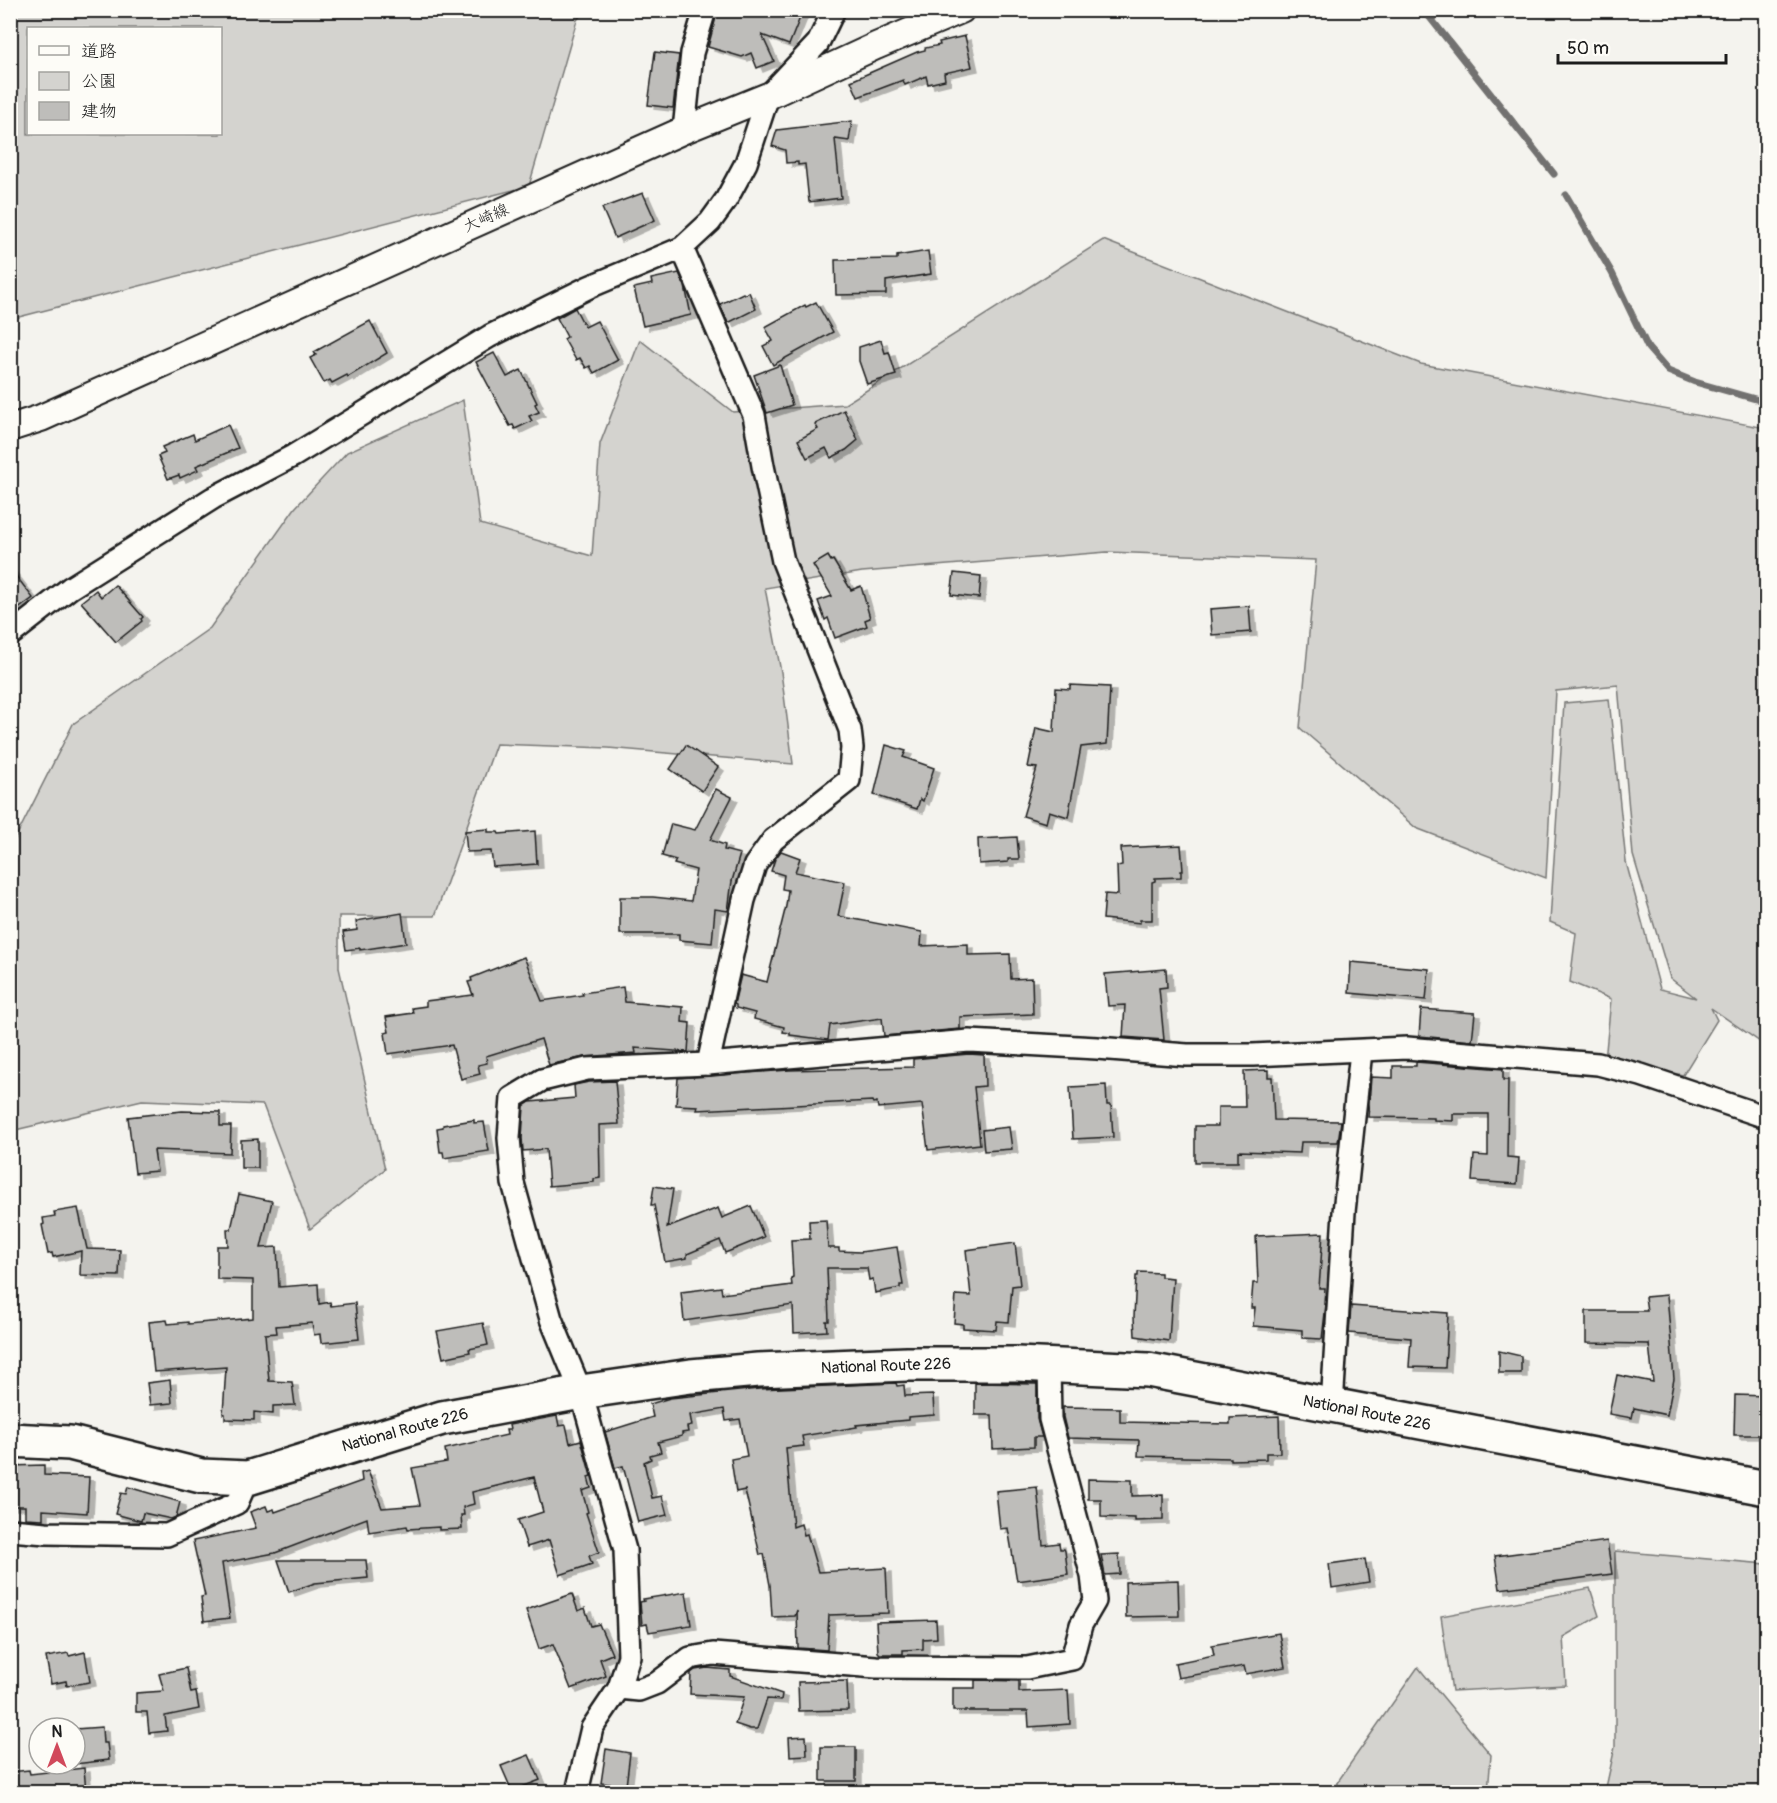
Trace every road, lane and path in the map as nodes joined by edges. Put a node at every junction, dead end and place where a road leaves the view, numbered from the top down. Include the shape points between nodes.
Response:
1 (705, 10) edge
2 (834, 10) edge
3 (962, 10) edge
4 (768, 96) junction
5 (684, 130) junction
6 (682, 248) junction
7 (10, 428) edge
8 (10, 635) edge
9 (1361, 1051) junction
10 (708, 1064) junction
11 (1767, 1117) edge
12 (1049, 1365) junction
13 (581, 1392) junction
14 (1332, 1406) junction
15 (10, 1440) edge
16 (248, 1478) junction
17 (1767, 1488) edge
18 (10, 1530) edge
19 (619, 1688) junction
20 (577, 1792) edge

1 - 5 street via 692,53
2 - 4 street via 818,43
3 - 4 street, 大崎線
4 - 5 street, 大崎線
4 - 6 street via 746,163 731,191 710,222
5 - 7 street, 大崎線 via 41,418
6 - 8 street via 589,287 490,336 293,456 213,498 70,588
6 - 10 street via 754,415 783,561 846,716 852,748 849,780 773,840 755,865
9 - 10 street via 1187,1055 969,1041
9 - 11 street via 1407,1048 1598,1064
9 - 14 street via 1344,1212
10 - 13 street via 587,1069 542,1080 513,1098 509,1138 513,1183 551,1319
12 - 13 highway, National Route 226 via 908,1364 758,1370
12 - 14 highway, National Route 226 via 1148,1370
12 - 19 street via 1050,1419 1092,1576 1095,1601 1081,1625 1072,1659 1027,1668 876,1667 713,1654 690,1658 657,1683 639,1690
13 - 16 highway, National Route 226 via 442,1418
13 - 19 street via 625,1550 629,1656
14 - 17 highway, National Route 226
15 - 16 highway, National Route 226 via 70,1443 201,1476
16 - 18 street via 237,1503 167,1535
19 - 20 street via 592,1728

